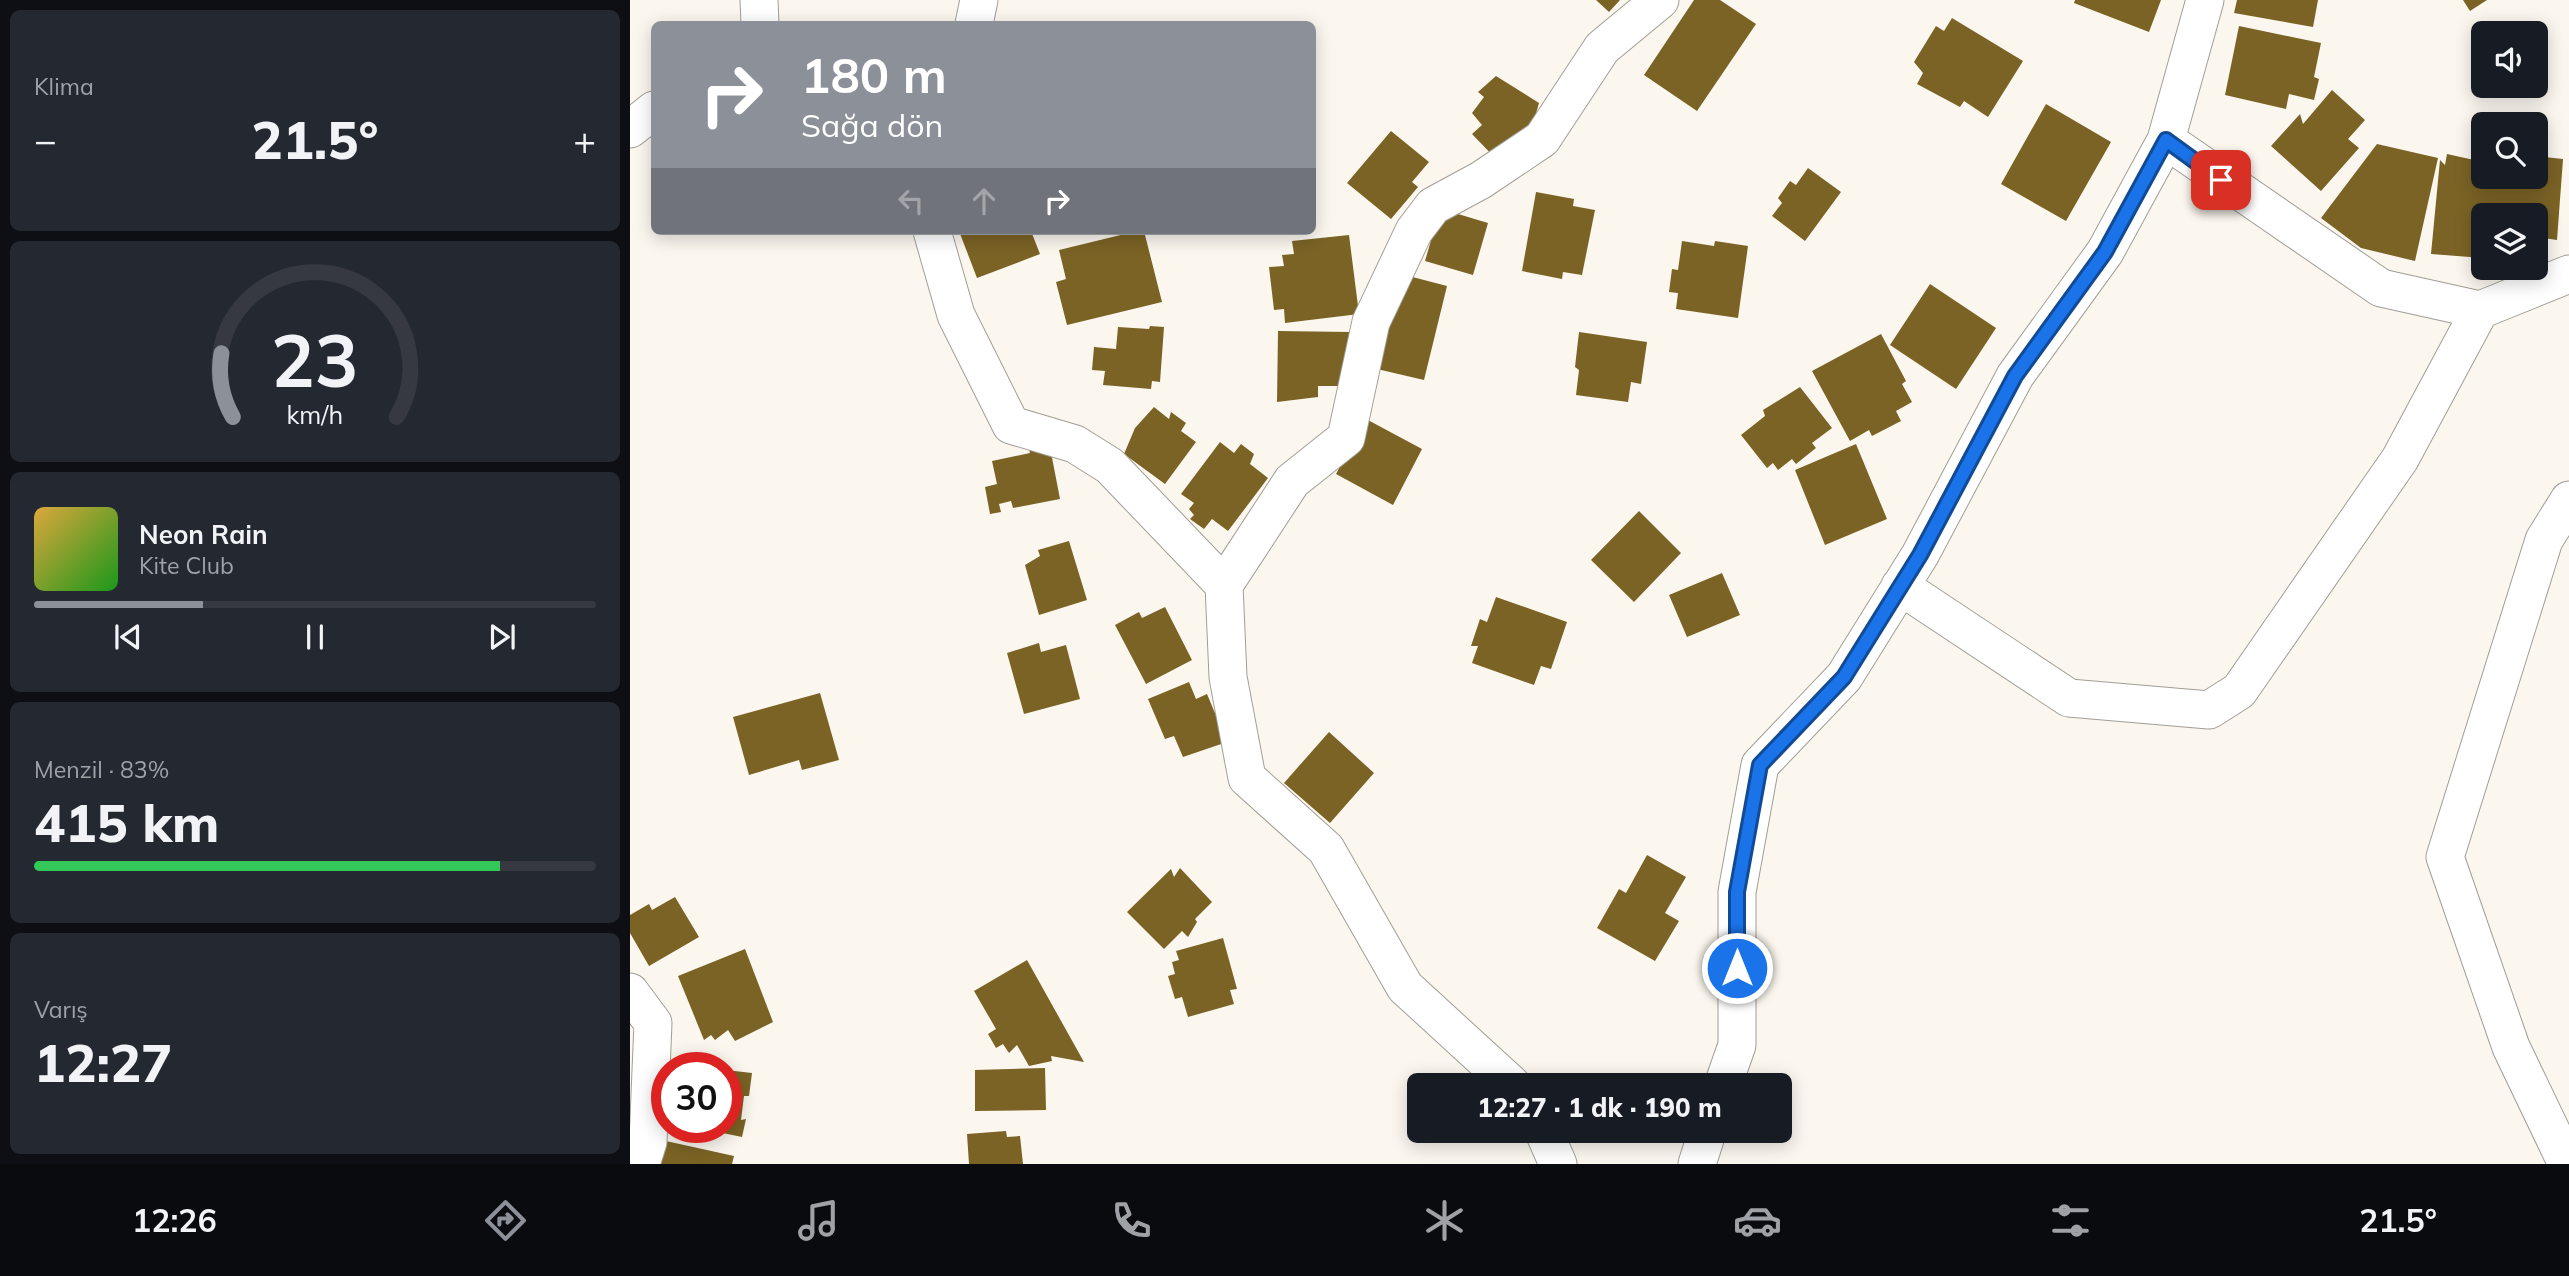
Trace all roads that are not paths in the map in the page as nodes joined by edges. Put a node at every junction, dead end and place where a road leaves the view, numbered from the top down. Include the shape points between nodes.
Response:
1 (759, 0) edge
2 (979, 0) edge
3 (1660, 0) edge
4 (2205, 0) edge
5 (760, 21) edge
6 (975, 21) edge
7 (651, 112) edge
8 (630, 129) edge
9 (2166, 140) junction
10 (933, 235) edge
11 (2569, 274) edge
12 (2480, 310) junction
13 (2569, 500) edge
14 (1224, 585) junction
15 (1900, 586) junction
16 (630, 992) edge
17 (1498, 1073) edge
18 (1727, 1073) edge
19 (1549, 1143) edge
20 (1704, 1143) edge
21 (641, 1164) edge
22 (1558, 1164) edge
23 (1697, 1164) edge
24 (2567, 1164) edge

1 - 5 street
2 - 6 street
3 - 14 street via 1602,48 1542,139 1433,206 1414,231 1371,322 1346,438 1292,481
4 - 9 street
7 - 8 street
9 - 12 street via 2381,288
9 - 15 street via 2105,252 2015,376
10 - 14 street via 956,315 1011,425 1075,444 1111,466
11 - 12 street
12 - 15 street via 2392,470 2239,691 2209,710 2069,698
13 - 24 street via 2544,540 2445,856 2511,1047
14 - 17 street via 1228,677 1247,778 1326,849 1405,987
15 - 18 street via 1844,677 1760,765 1737,892 1737,1045
16 - 21 street via 653,1023 648,1142
19 - 22 street
20 - 23 street

